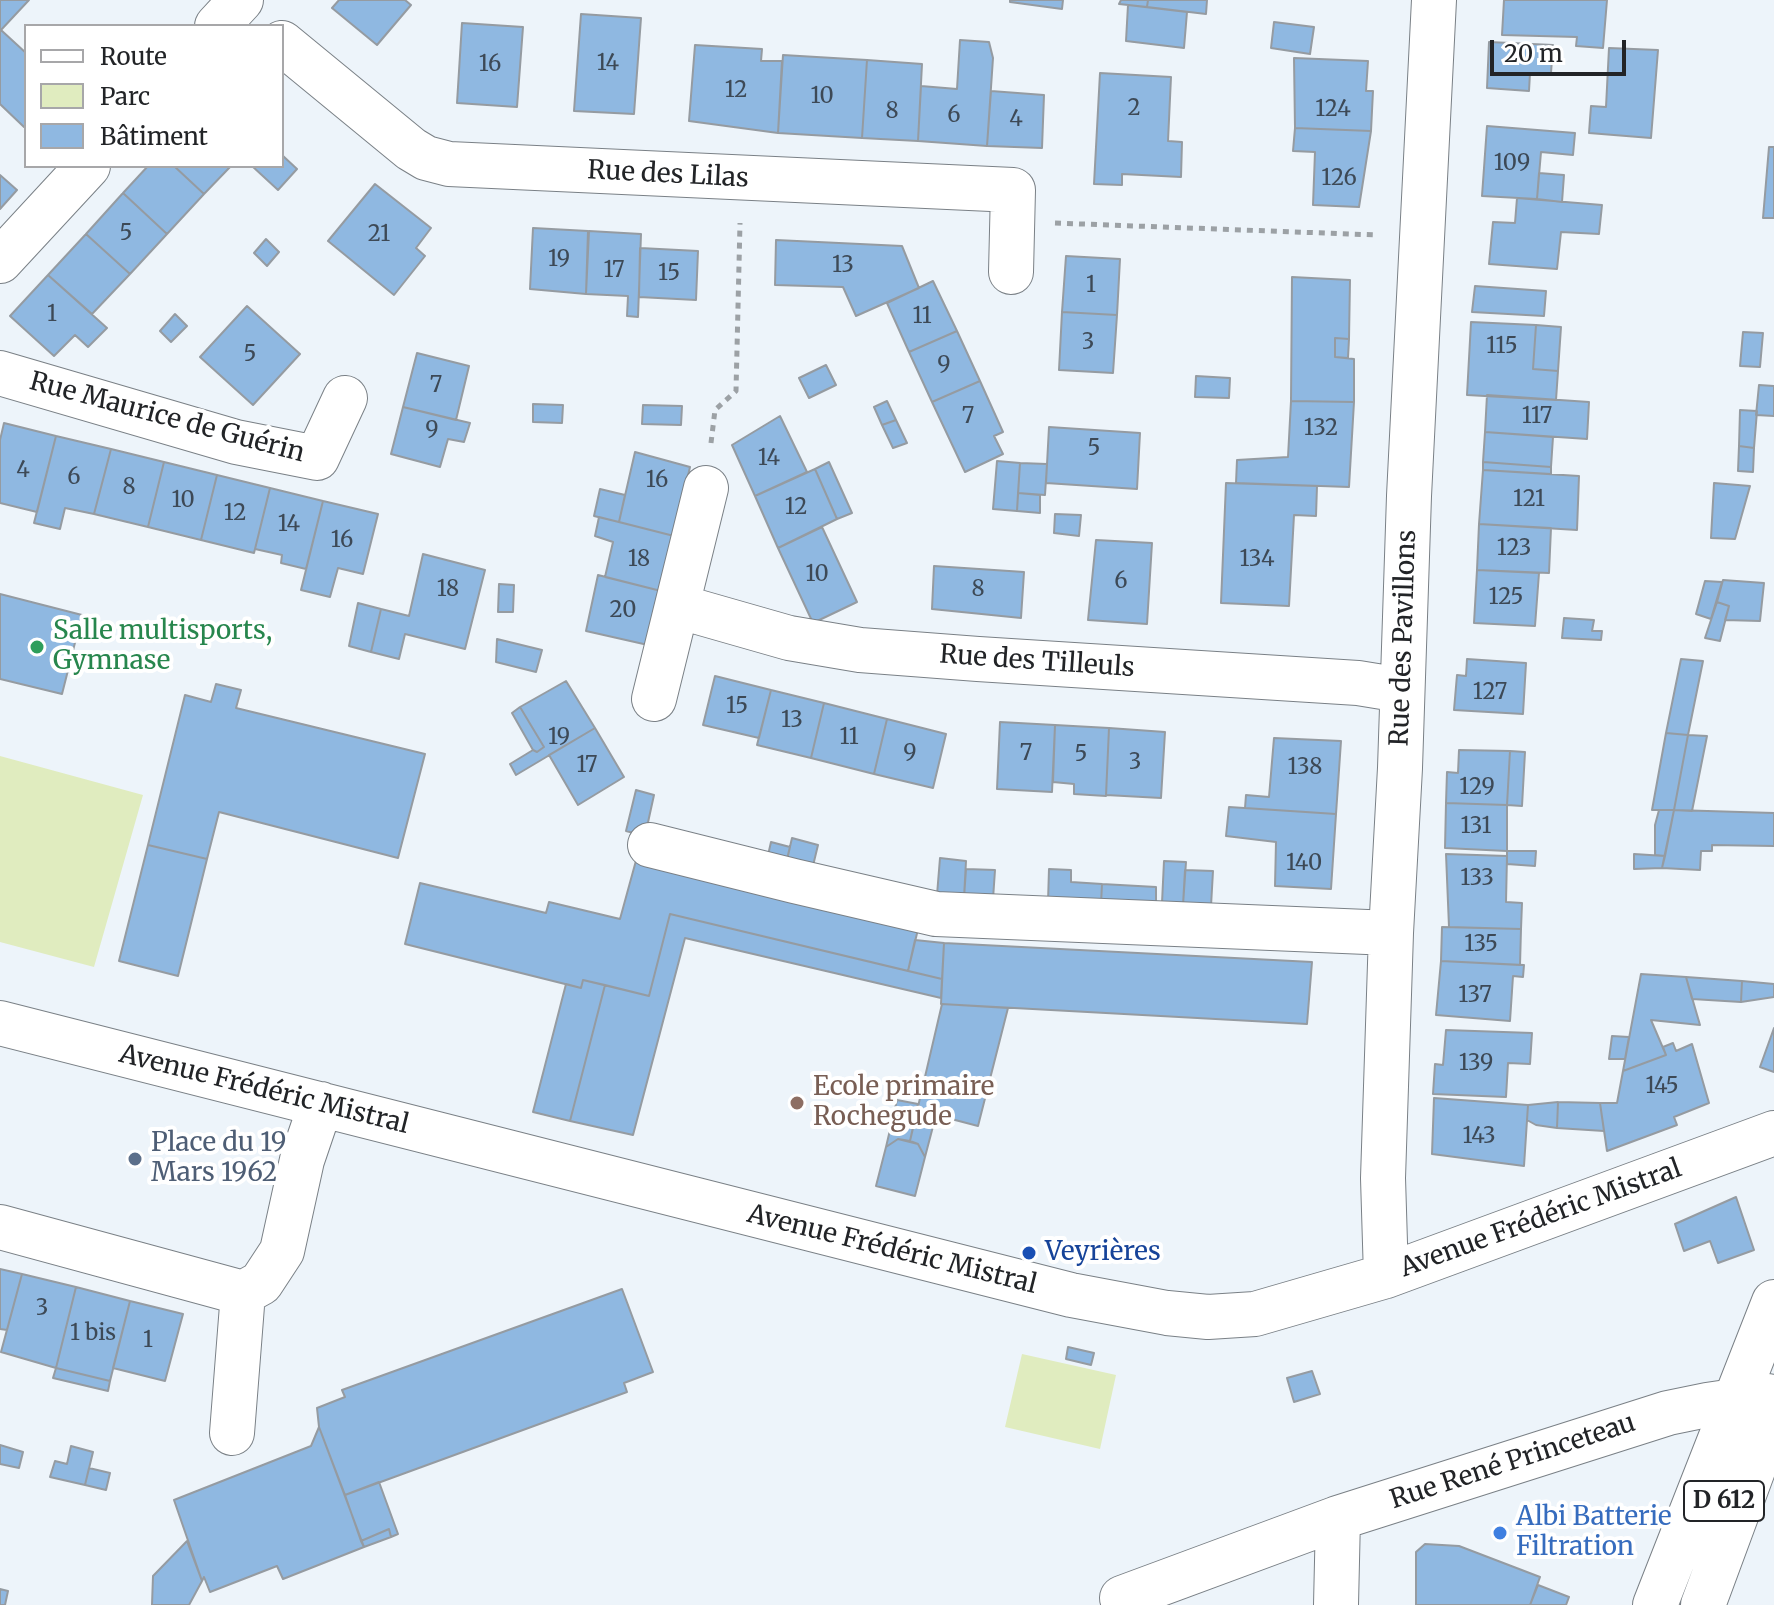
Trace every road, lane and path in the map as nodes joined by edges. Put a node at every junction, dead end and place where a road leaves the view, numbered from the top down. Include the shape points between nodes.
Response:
1 (1434, 0) edge
2 (284, 45) edge
3 (86, 168) edge
4 (741, 178) junction
5 (1012, 221) junction
6 (1422, 237) junction
7 (0, 261) edge
8 (1011, 272) dead end
9 (0, 373) edge
10 (345, 398) dead end
11 (706, 488) joint
12 (677, 606) junction
13 (1401, 690) junction
14 (654, 699) dead end
15 (650, 845) dead end
16 (1391, 933) junction
17 (0, 1023) edge
18 (321, 1104) junction
19 (1774, 1133) edge
20 (0, 1227) edge
21 (1386, 1276) junction
22 (243, 1293) junction
23 (1774, 1302) edge
24 (1764, 1394) edge
25 (232, 1433) dead end
26 (1338, 1518) junction
27 (1122, 1598) dead end
28 (1336, 1605) edge
29 (1655, 1605) edge
30 (1685, 1605) edge
31 (1703, 1605) edge

1 - 6 street, Rue des Pavillons
2 - 4 street, Rue des Lilas via 426,158 449,164
3 - 7 street
4 - 5 street, Rue des Lilas via 1013,190
4 - 11 path via 736,391 715,410
5 - 6 path
5 - 8 street, Rue des Lilas
6 - 13 street, Rue des Pavillons
9 - 10 street, Rue Maurice de Guérin via 236,442 317,458
11 - 12 street
12 - 13 street, Rue des Tilleuls via 789,638 860,650
12 - 14 street
13 - 16 street, Rue des Pavillons
15 - 16 street via 936,914
16 - 21 street, Rue des Pavillons via 1383,1178
17 - 18 street, Avenue Frédéric Mistral
18 - 21 street, Avenue Frédéric Mistral via 1071,1295 1167,1313 1255,1314
18 - 22 street via 302,1160 282,1251 261,1283
19 - 21 street, Avenue Frédéric Mistral
20 - 22 street
22 - 25 street
23 - 24 street, D 612
24 - 26 street, Rue René Princeteau via 1668,1413
24 - 29 street, D 612
24 - 30 street, D 612
24 - 31 street, D 612
26 - 27 street, Rue René Princeteau
26 - 28 street

